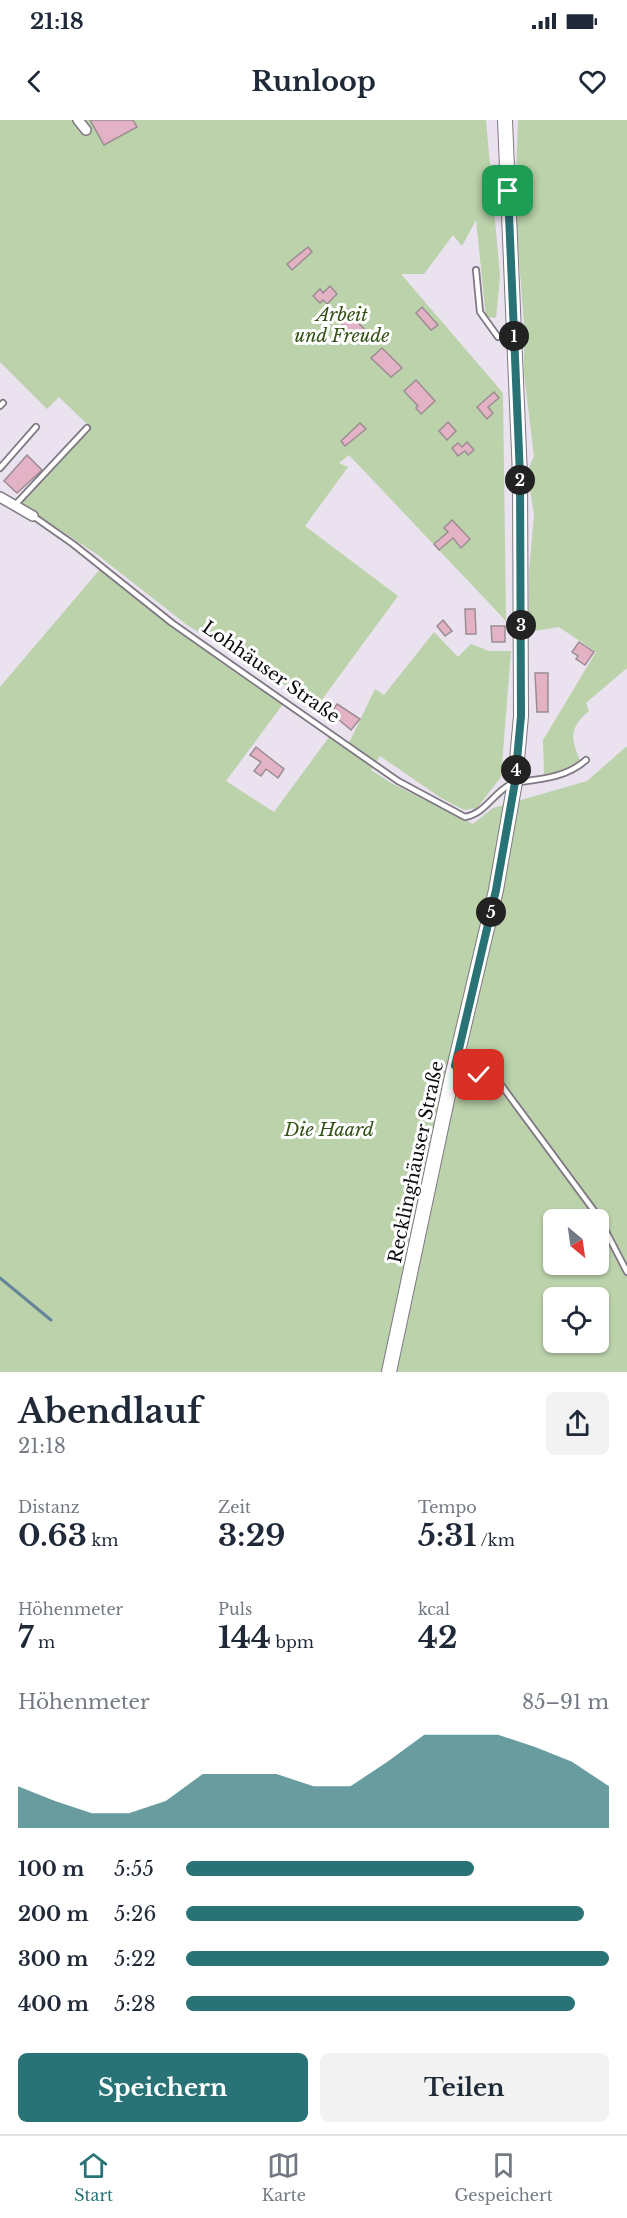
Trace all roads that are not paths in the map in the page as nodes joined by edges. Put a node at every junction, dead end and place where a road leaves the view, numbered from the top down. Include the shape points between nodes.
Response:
1 (78, 120) edge
2 (505, 120) edge
3 (86, 130) dead end
4 (476, 270) dead end
5 (498, 337) dead end
6 (36, 427) dead end
7 (87, 428) dead end
8 (0, 468) edge
9 (0, 496) edge
10 (15, 505) junction
11 (33, 516) joint
12 (586, 760) dead end
13 (515, 782) junction
14 (455, 1066) junction
15 (627, 1272) edge
16 (389, 1372) edge

1 - 3 street
2 - 13 main road, Recklinghäuser Straße via 520,476 521,716
4 - 5 lane via 480,312
6 - 8 lane
7 - 10 lane
9 - 10 street, Lohhäuser Straße
10 - 11 street, Lohhäuser Straße
11 - 13 lane, Lohhäuser Straße via 172,623 398,781 465,817 475,815
12 - 13 lane via 550,779
13 - 14 main road, Recklinghäuser Straße via 496,890
14 - 15 lane via 499,1082 598,1216
14 - 16 main road, Recklinghäuser Straße

